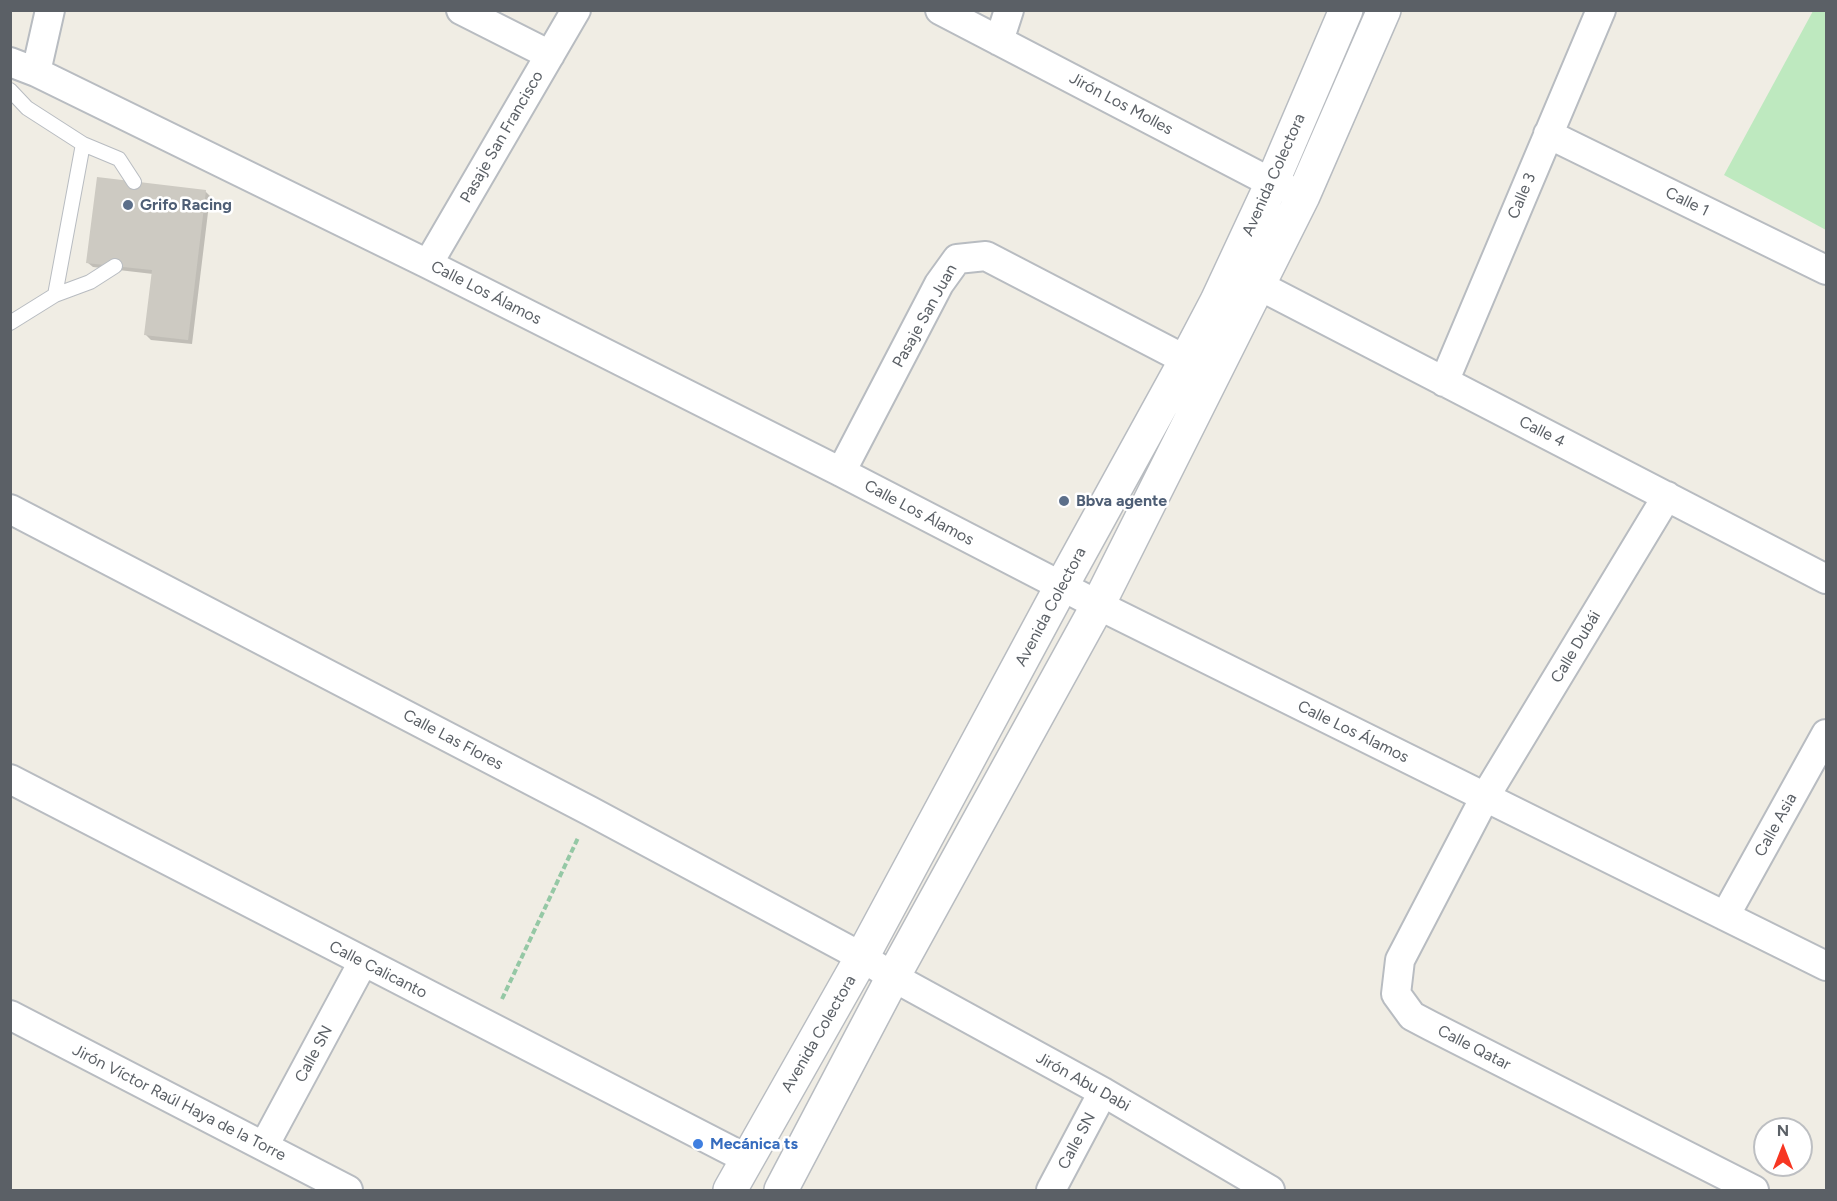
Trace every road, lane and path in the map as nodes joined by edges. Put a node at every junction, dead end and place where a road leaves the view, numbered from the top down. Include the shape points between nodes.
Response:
1 (50, 10) edge
2 (461, 10) edge
3 (576, 10) edge
4 (939, 10) edge
5 (1009, 10) edge
6 (1346, 10) edge
7 (1384, 10) edge
8 (1601, 10) edge
9 (999, 41) junction
10 (550, 55) junction
11 (23, 67) edge
12 (10, 90) edge
13 (1548, 134) junction
14 (83, 144) junction
15 (134, 182) dead end
16 (1272, 183) junction
17 (1303, 196) junction
18 (428, 264) junction
19 (115, 266) dead end
20 (1827, 270) edge
21 (1258, 285) junction
22 (55, 295) junction
23 (10, 322) edge
24 (1186, 360) junction
25 (1444, 382) junction
26 (841, 472) junction
27 (1667, 496) junction
28 (10, 509) edge
29 (1827, 579) edge
30 (1061, 587) junction
31 (1098, 605) junction
32 (1827, 734) edge
33 (10, 779) edge
34 (1485, 797) junction
35 (590, 811) junction
36 (1725, 916) junction
37 (862, 957) junction
38 (363, 962) junction
39 (1827, 966) edge
40 (893, 977) junction
41 (10, 1015) edge
42 (489, 1027) junction
43 (1103, 1092) junction
44 (264, 1146) junction
45 (747, 1159) junction
46 (348, 1191) edge
47 (730, 1191) edge
48 (781, 1191) edge
49 (1051, 1191) edge
50 (1270, 1191) edge
51 (1754, 1191) edge

1 - 11 street
2 - 10 street
3 - 10 street, Pasaje San Francisco
4 - 9 street, Jirón Los Molles
5 - 9 street
6 - 16 street, Avenida Colectora
7 - 17 street, Avenida Colectora
8 - 13 street, Calle 3
9 - 16 street, Jirón Los Molles
10 - 18 street, Pasaje San Francisco
11 - 18 street, Calle Los Álamos
12 - 14 lane via 27,108
13 - 20 street, Calle 1
13 - 25 street, Calle 3
14 - 15 lane via 119,159
14 - 22 lane
16 - 17 street, Jirón Los Molles
16 - 24 street, Avenida Colectora
17 - 21 street, Avenida Colectora
18 - 26 street, Calle Los Álamos
19 - 22 lane via 90,282
21 - 25 street, Calle 4
21 - 31 street, Avenida Colectora
22 - 23 lane
24 - 26 street, Pasaje San Juan via 986,256 957,259 939,284
24 - 30 street, Avenida Colectora
25 - 27 street, Calle 4
26 - 30 street, Calle Los Álamos
27 - 29 street, Calle 4
27 - 34 street, Calle Dubái
28 - 35 street, Calle Las Flores
30 - 31 street, Calle Los Álamos
30 - 37 street, Avenida Colectora
31 - 34 street, Calle Los Álamos
31 - 40 street, Avenida Colectora
32 - 36 street, Calle Asia
33 - 38 street, Calle Calicanto
34 - 36 street, Calle Los Álamos
34 - 51 street, Calle Qatar via 1400,960 1396,994 1412,1016
35 - 37 street, Calle Las Flores
35 - 42 path
36 - 39 street, Calle Los Álamos
37 - 40 street, Calle Las Flores
37 - 45 street, Avenida Colectora
38 - 42 street, Calle Calicanto
38 - 44 street, Calle SN
40 - 43 street, Jirón Abu Dabi
40 - 48 street, Avenida Colectora
41 - 44 street, Jirón Víctor Raúl Haya de la Torre
42 - 45 street, Calle Calicanto
43 - 49 street, Calle SN
43 - 50 street, Jirón Abu Dabi
44 - 46 street, Jirón Víctor Raúl Haya de la Torre
45 - 47 street, Avenida Colectora

